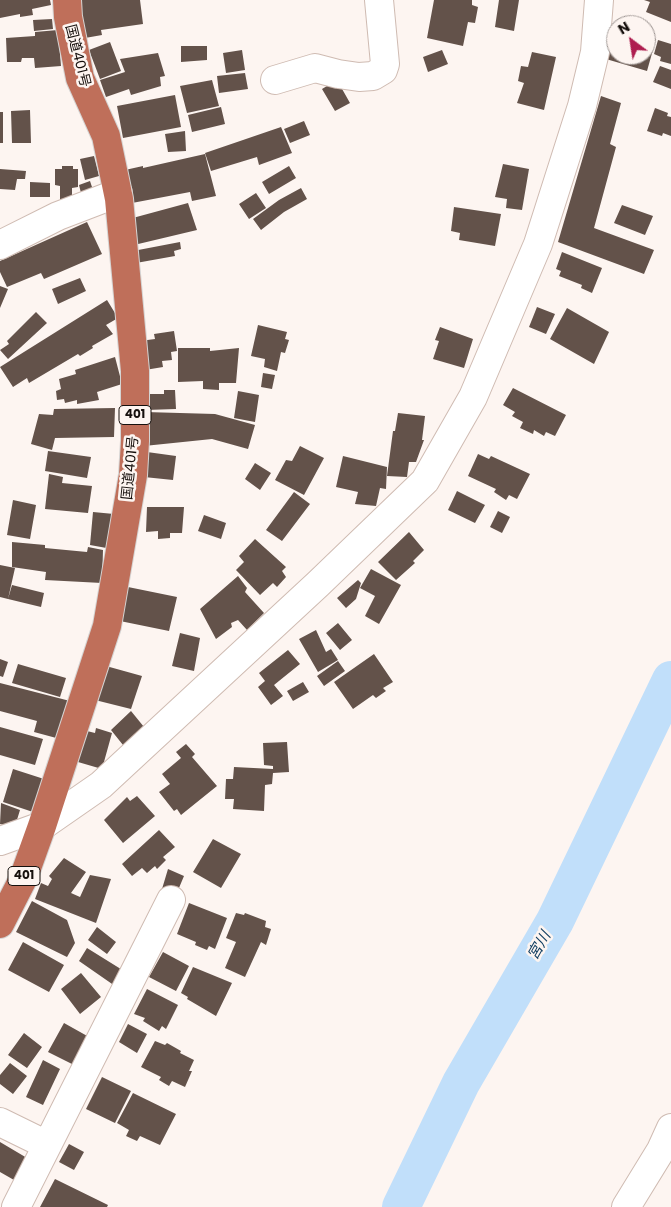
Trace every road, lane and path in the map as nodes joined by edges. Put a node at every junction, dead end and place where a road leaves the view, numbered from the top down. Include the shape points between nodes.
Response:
1 (67, 0) edge
2 (378, 0) edge
3 (600, 0) edge
4 (275, 80) dead end
5 (118, 193) junction
6 (0, 245) edge
7 (42, 826) junction
8 (0, 841) edge
9 (172, 900) dead end
10 (0, 924) edge
11 (0, 1122) edge
12 (671, 1128) edge
13 (48, 1145) junction
14 (16, 1207) edge
15 (626, 1207) edge

1 - 5 highway, 国道401号 / 401 via 80,78 106,136
2 - 4 street via 386,64 383,70 374,76 359,77 314,68
3 - 7 street via 594,52 582,106 538,244 473,397 425,481 101,785
5 - 6 street via 58,216
5 - 7 highway, 国道401号 / 401 via 135,371 133,475 107,626
7 - 8 street
7 - 10 highway, 国道401号 / 401 via 23,879
9 - 13 street
11 - 13 street
12 - 15 street
13 - 14 street

